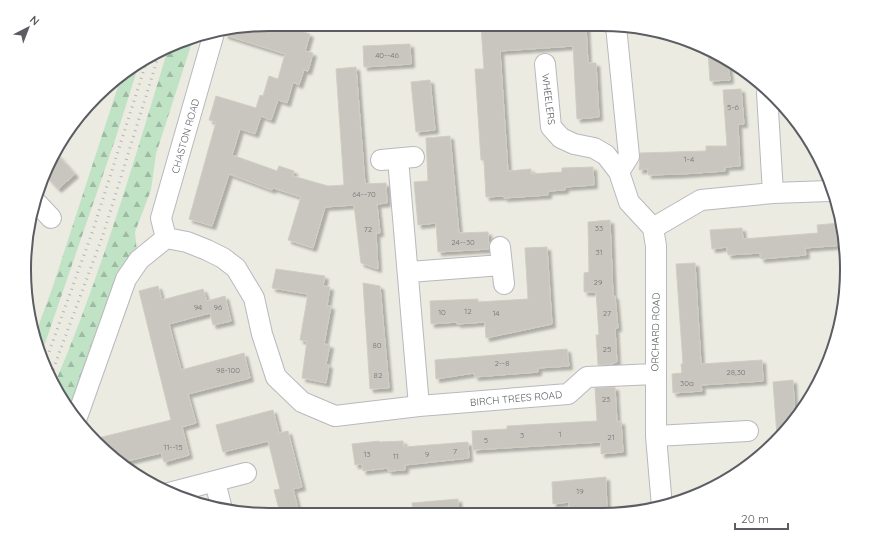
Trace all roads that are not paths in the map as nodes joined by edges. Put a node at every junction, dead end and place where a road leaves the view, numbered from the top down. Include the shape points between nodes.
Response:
1 (617, 32) edge
2 (213, 38) edge
3 (544, 64) dead end
4 (767, 98) edge
5 (398, 159) dead end
6 (619, 172) junction
7 (826, 191) edge
8 (773, 193) junction
9 (40, 206) edge
10 (51, 218) dead end
11 (653, 228) junction
12 (166, 238) junction
13 (502, 265) dead end
14 (409, 272) junction
15 (655, 374) junction
16 (419, 406) junction
17 (79, 413) edge
18 (748, 431) dead end
19 (656, 436) junction
20 (246, 473) dead end
21 (215, 482) junction
22 (179, 490) edge
23 (661, 500) edge
24 (220, 502) edge

1 - 6 street via 628,156
2 - 12 street, CHASTON ROAD via 161,218
3 - 6 street, WHEELERS via 551,127 561,138 594,148 606,156
4 - 8 street
5 - 14 street
6 - 11 street, WHEELERS via 629,202
7 - 8 street
8 - 11 street via 701,200
9 - 10 street
11 - 15 street, ORCHARD ROAD via 656,246
12 - 16 street, BIRCH TREES ROAD via 187,242 207,250 236,268 254,298 276,377 302,402 334,416
12 - 17 street via 139,260 126,279
13 - 14 street
14 - 16 street
15 - 16 street, BIRCH TREES ROAD via 587,377 568,394
15 - 19 street, ORCHARD ROAD
18 - 19 street
19 - 23 street, ORCHARD ROAD
20 - 21 street
21 - 22 street
21 - 24 street

